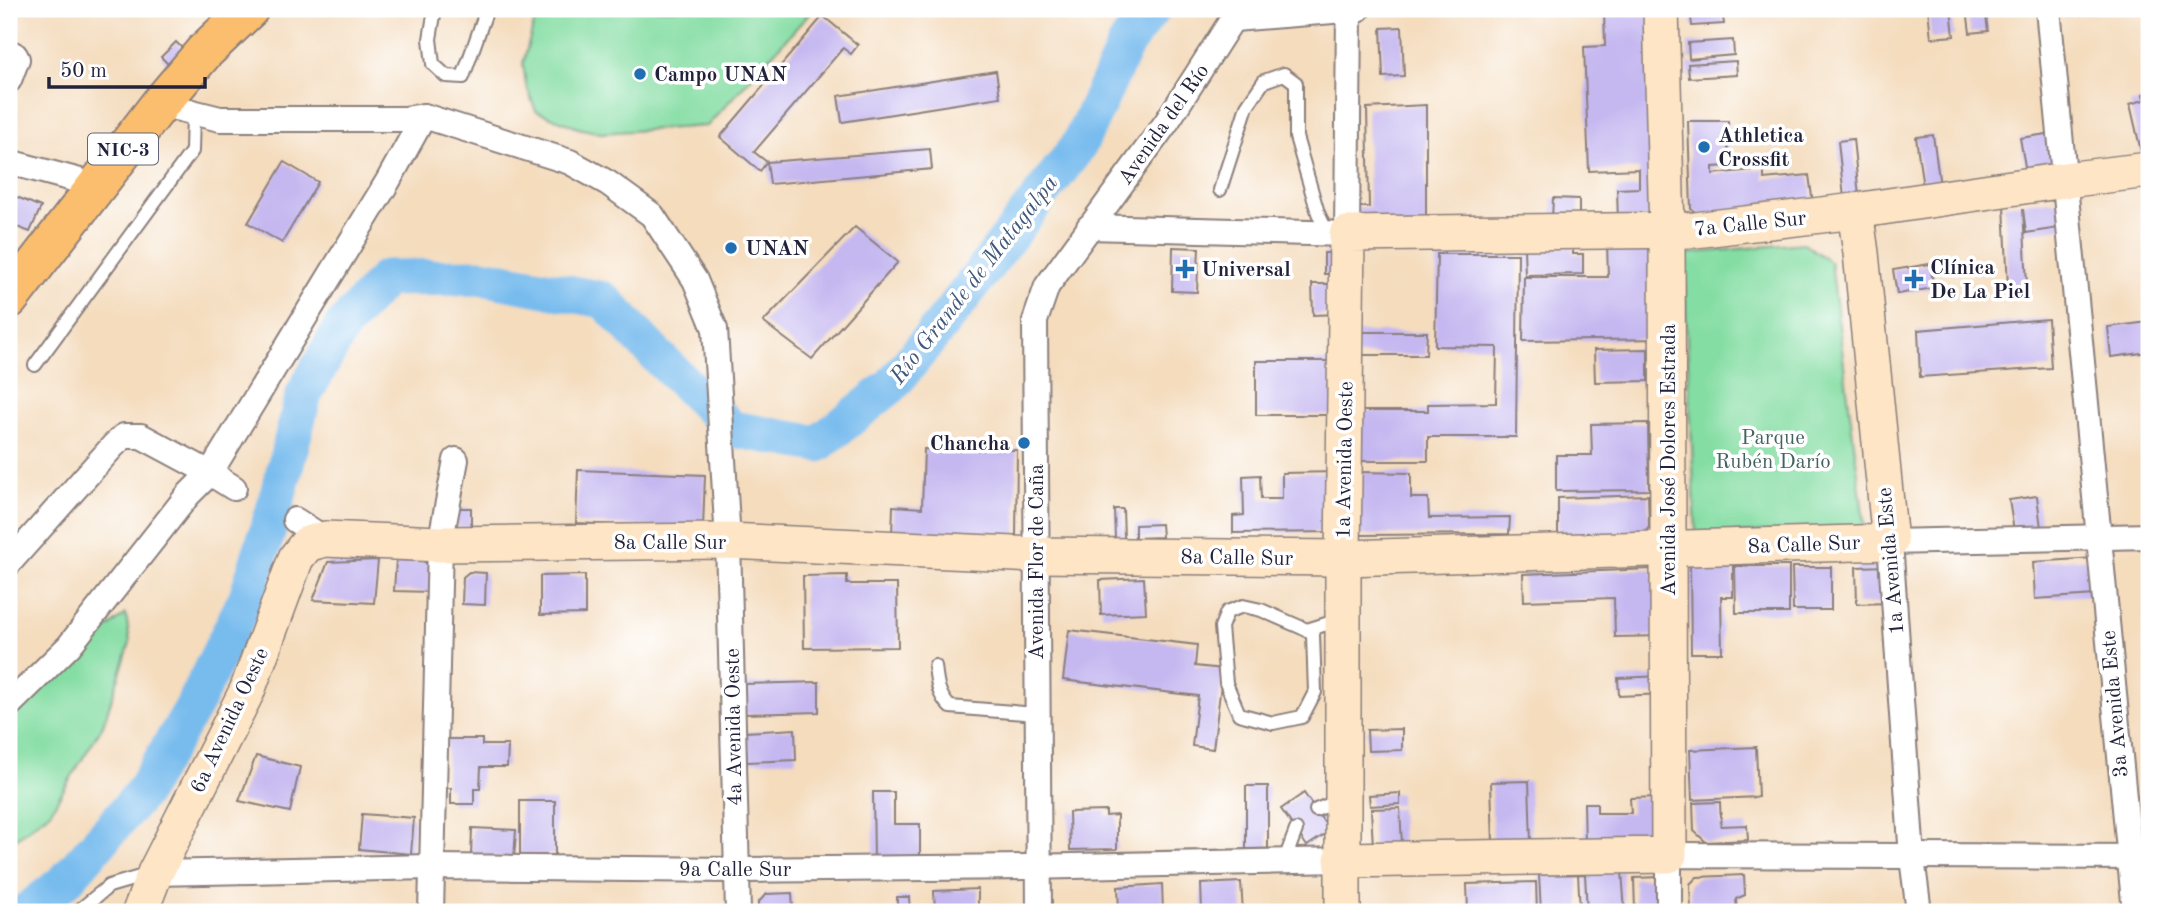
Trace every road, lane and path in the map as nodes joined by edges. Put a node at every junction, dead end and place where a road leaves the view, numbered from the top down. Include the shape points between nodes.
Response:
1 (246, 9) edge
2 (435, 9) edge
3 (487, 9) edge
4 (1349, 9) edge
5 (1358, 9) edge
6 (1661, 9) edge
7 (2048, 9) edge
8 (1236, 14) edge
9 (9, 52) edge
10 (9, 80) edge
11 (176, 108) junction
12 (424, 116) junction
13 (9, 162) edge
14 (2149, 170) edge
15 (2065, 180) junction
16 (95, 185) junction
17 (1220, 190) dead end
18 (1855, 211) junction
19 (1089, 227) junction
20 (1667, 232) junction
21 (1338, 234) junction
22 (9, 299) edge
23 (35, 365) dead end
24 (456, 460) dead end
25 (210, 472) junction
26 (234, 488) dead end
27 (295, 520) dead end
28 (2149, 536) edge
29 (2100, 537) junction
30 (325, 539) junction
31 (728, 541) junction
32 (1890, 542) junction
33 (440, 544) junction
34 (1668, 547) junction
35 (1036, 555) junction
36 (1343, 558) junction
37 (9, 563) edge
38 (1342, 619) junction
39 (1307, 630) junction
40 (935, 666) dead end
41 (9, 705) edge
42 (1037, 715) junction
43 (1296, 830) dead end
44 (1669, 855) junction
45 (1912, 858) junction
46 (2139, 858) edge
47 (1342, 860) junction
48 (1284, 862) junction
49 (432, 867) junction
50 (1038, 867) junction
51 (737, 870) junction
52 (155, 873) junction
53 (77, 912) edge
54 (140, 912) edge
55 (431, 912) edge
56 (738, 912) edge
57 (1039, 912) edge
58 (1343, 912) edge
59 (1670, 912) edge
60 (1919, 912) edge
61 (2134, 912) edge

1 - 11 main road, NIC-3 via 204,52
2 - 3 lane via 430,39 433,64 446,76 463,77
4 - 5 street
4 - 8 street
4 - 21 street, 1a Avenida Oeste
6 - 20 street, Avenida José Dolores Estrada
7 - 15 street, 3a Avenida Este
8 - 19 street, Avenida del Río via 1166,123
9 - 10 street via 17,59
11 - 12 street via 220,119
11 - 16 main road, NIC-3
11 - 23 lane via 192,151
12 - 25 street
12 - 31 street, 4a Avenida Oeste via 570,162 652,215 695,280 715,329
13 - 16 street
14 - 15 street, 7a Calle Sur
15 - 18 street, 7a Calle Sur
15 - 29 street, 3a Avenida Este
16 - 22 main road, NIC-3
17 - 21 lane via 1247,106 1264,80 1284,74 1296,83 1296,137 1318,213
18 - 20 street, 7a Calle Sur
18 - 32 street, 1a Avenida Este
19 - 21 street
19 - 35 street, Avenida Flor de Caña via 1047,286 1035,321
20 - 21 street, 7a Calle Sur
20 - 34 street, Avenida José Dolores Estrada
21 - 36 street, 1a Avenida Oeste
24 - 33 street
25 - 26 street
25 - 37 street via 141,436 124,436
25 - 41 street via 69,646
27 - 30 street
28 - 29 street, 8a Calle Sur
29 - 32 street, 8a Calle Sur
29 - 46 street, 3a Avenida Este
30 - 33 street, 8a Calle Sur
30 - 52 street, 6a Avenida Oeste via 307,544 296,558 247,691
31 - 33 street, 8a Calle Sur
31 - 35 street, 8a Calle Sur
31 - 51 street, 4a Avenida Oeste
32 - 34 street, 8a Calle Sur
32 - 45 street, 1a Avenida Este
33 - 49 street
34 - 36 street, 8a Calle Sur
34 - 44 street, Avenida José Dolores Estrada
35 - 36 street, 8a Calle Sur
35 - 42 street, Avenida Flor de Caña
36 - 38 street, 1a Avenida Oeste
38 - 39 lane
38 - 47 street, 1a Avenida Oeste via 1329,805
39 - 39 lane via 1312,635 1315,692 1303,716 1273,723 1239,714 1226,683 1221,627 1227,612 1243,606 1261,610
40 - 42 lane via 937,687 950,707
42 - 50 street, Avenida Flor de Caña
43 - 48 lane
44 - 45 street
44 - 47 street
44 - 59 street, Avenida José Dolores Estrada
45 - 46 street
45 - 60 street, 1a Avenida Este
46 - 61 street, 3a Avenida Este
47 - 48 street, 9a Calle Sur
47 - 58 street, 1a Avenida Oeste
48 - 50 street, 9a Calle Sur
49 - 51 street, 9a Calle Sur
49 - 52 street, 9a Calle Sur
49 - 55 street
50 - 51 street, 9a Calle Sur
50 - 57 street, Avenida Flor de Caña
51 - 56 street, 4a Avenida Oeste
52 - 53 lane via 109,886
52 - 54 street, 6a Avenida Oeste

